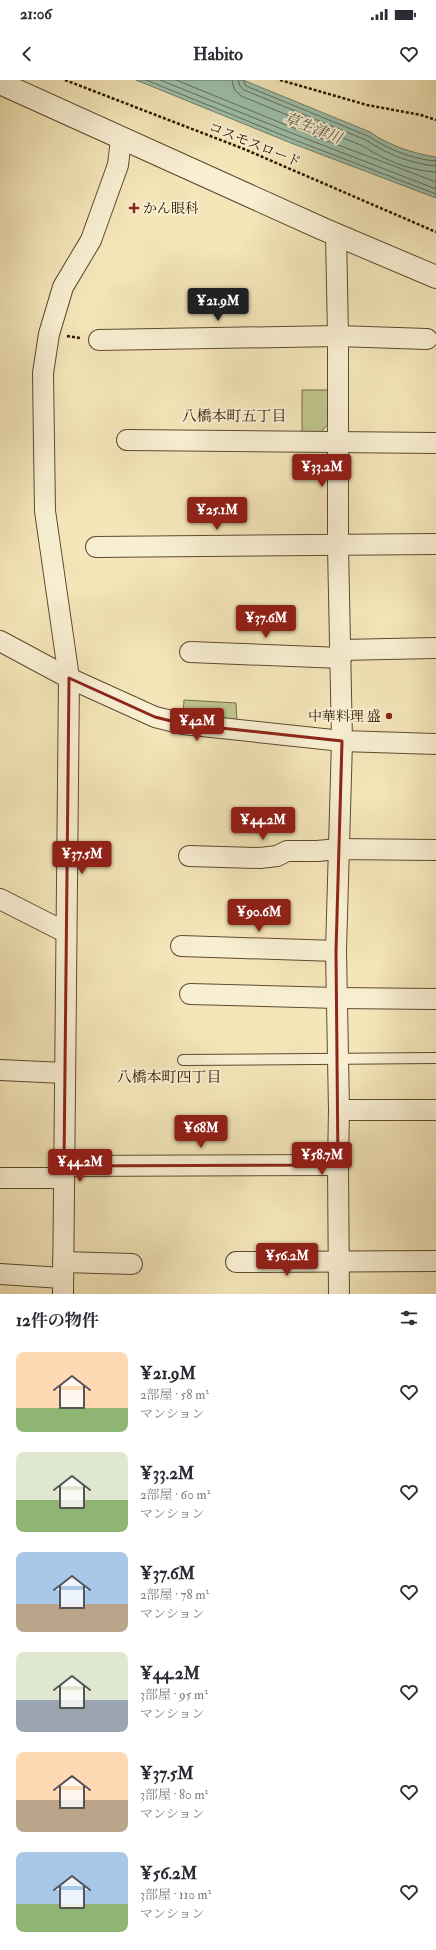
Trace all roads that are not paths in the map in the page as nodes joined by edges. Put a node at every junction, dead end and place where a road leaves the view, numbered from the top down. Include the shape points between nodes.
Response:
1 (0, 83) edge
2 (121, 139) junction
3 (336, 234) junction
4 (436, 277) edge
5 (338, 336) junction
6 (427, 339) dead end
7 (98, 340) road end
8 (127, 440) dead end
9 (339, 443) junction
10 (436, 443) edge
11 (436, 544) edge
12 (338, 546) junction
13 (96, 547) dead end
14 (0, 641) edge
15 (436, 648) edge
16 (190, 652) dead end
17 (341, 654) junction
18 (69, 678) junction
19 (342, 741) junction
20 (436, 744) edge
21 (338, 849) junction
22 (436, 850) edge
23 (189, 856) dead end
24 (0, 899) edge
25 (66, 932) junction
26 (181, 946) dead end
27 (336, 951) junction
28 (190, 994) dead end
29 (337, 998) junction
30 (436, 999) edge
31 (338, 1058) junction
32 (436, 1058) edge
33 (183, 1060) dead end
34 (0, 1070) edge
35 (64, 1073) junction
36 (339, 1110) junction
37 (436, 1110) edge
38 (338, 1165) junction
39 (64, 1172) junction
40 (0, 1178) edge
41 (338, 1260) junction
42 (436, 1261) edge
43 (236, 1262) dead end
44 (132, 1264) dead end
45 (0, 1274) edge
46 (63, 1278) edge
47 (339, 1294) edge

1 - 2 street
2 - 3 street
2 - 18 street via 118,165 91,240 62,287 49,334 43,373 45,511
3 - 4 street
3 - 5 street
5 - 6 street
5 - 7 street
5 - 9 street
8 - 9 street
9 - 10 street
9 - 12 street
11 - 12 street
12 - 13 street
12 - 17 street
14 - 18 street
15 - 17 street
16 - 17 street
17 - 19 street
18 - 19 street via 155,717 183,724
18 - 25 street
19 - 20 street
19 - 21 street
21 - 22 street
21 - 23 street via 287,851 277,856 260,858
21 - 27 street
24 - 25 street
25 - 35 street
26 - 27 street
27 - 29 street
28 - 29 street
29 - 30 street
29 - 31 street
31 - 32 lane
31 - 33 lane
31 - 36 street
34 - 35 street
35 - 39 street
36 - 37 street
36 - 38 street
38 - 39 street
38 - 41 street
39 - 40 street
39 - 46 street
41 - 42 street
41 - 43 street
41 - 47 street
44 - 46 street
45 - 46 street

